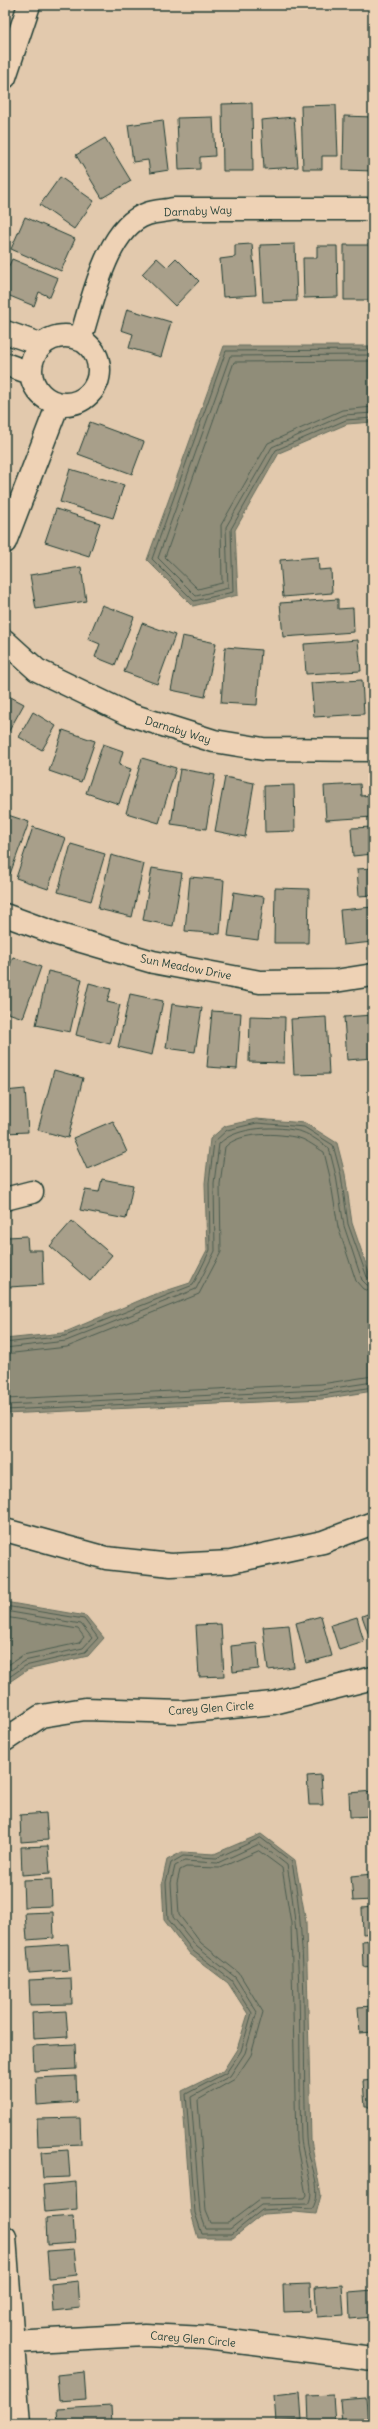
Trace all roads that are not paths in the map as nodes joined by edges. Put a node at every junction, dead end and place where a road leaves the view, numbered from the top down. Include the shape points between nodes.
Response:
1 (29, 5) edge
2 (5, 78) edge
3 (373, 209) edge
4 (5, 332) edge
5 (80, 340) junction
6 (42, 345) junction
7 (5, 364) edge
8 (30, 373) junction
9 (58, 404) junction
10 (5, 542) edge
11 (5, 641) edge
12 (373, 750) edge
13 (5, 915) edge
14 (373, 975) edge
15 (32, 1192) dead end
16 (5, 1199) edge
17 (373, 1523) edge
18 (5, 1530) edge
19 (373, 1678) edge
20 (5, 1740) edge
21 (5, 2237) edge
22 (12, 2342) junction
23 (373, 2360) edge
24 (19, 2424) edge

1 - 2 street
3 - 5 street, Darnaby Way via 174,209 146,214 123,230 108,256
4 - 6 street
5 - 6 street via 57,337
5 - 9 street via 89,346 95,355 98,376 95,387 84,398 68,404
6 - 8 street via 32,359
7 - 8 street
8 - 9 street via 38,392 47,400
9 - 10 street
11 - 12 street, Darnaby Way via 36,670 128,714 214,741 263,749
13 - 14 street, Sun Meadow Drive via 57,934 153,962 260,982 335,981
15 - 16 street
17 - 18 street via 323,1542 231,1562 171,1565 106,1558
19 - 20 street, Carey Glen Circle via 273,1703 181,1712 85,1709 41,1716
21 - 22 street
22 - 23 street, Carey Glen Circle via 145,2335 206,2338
22 - 24 street

